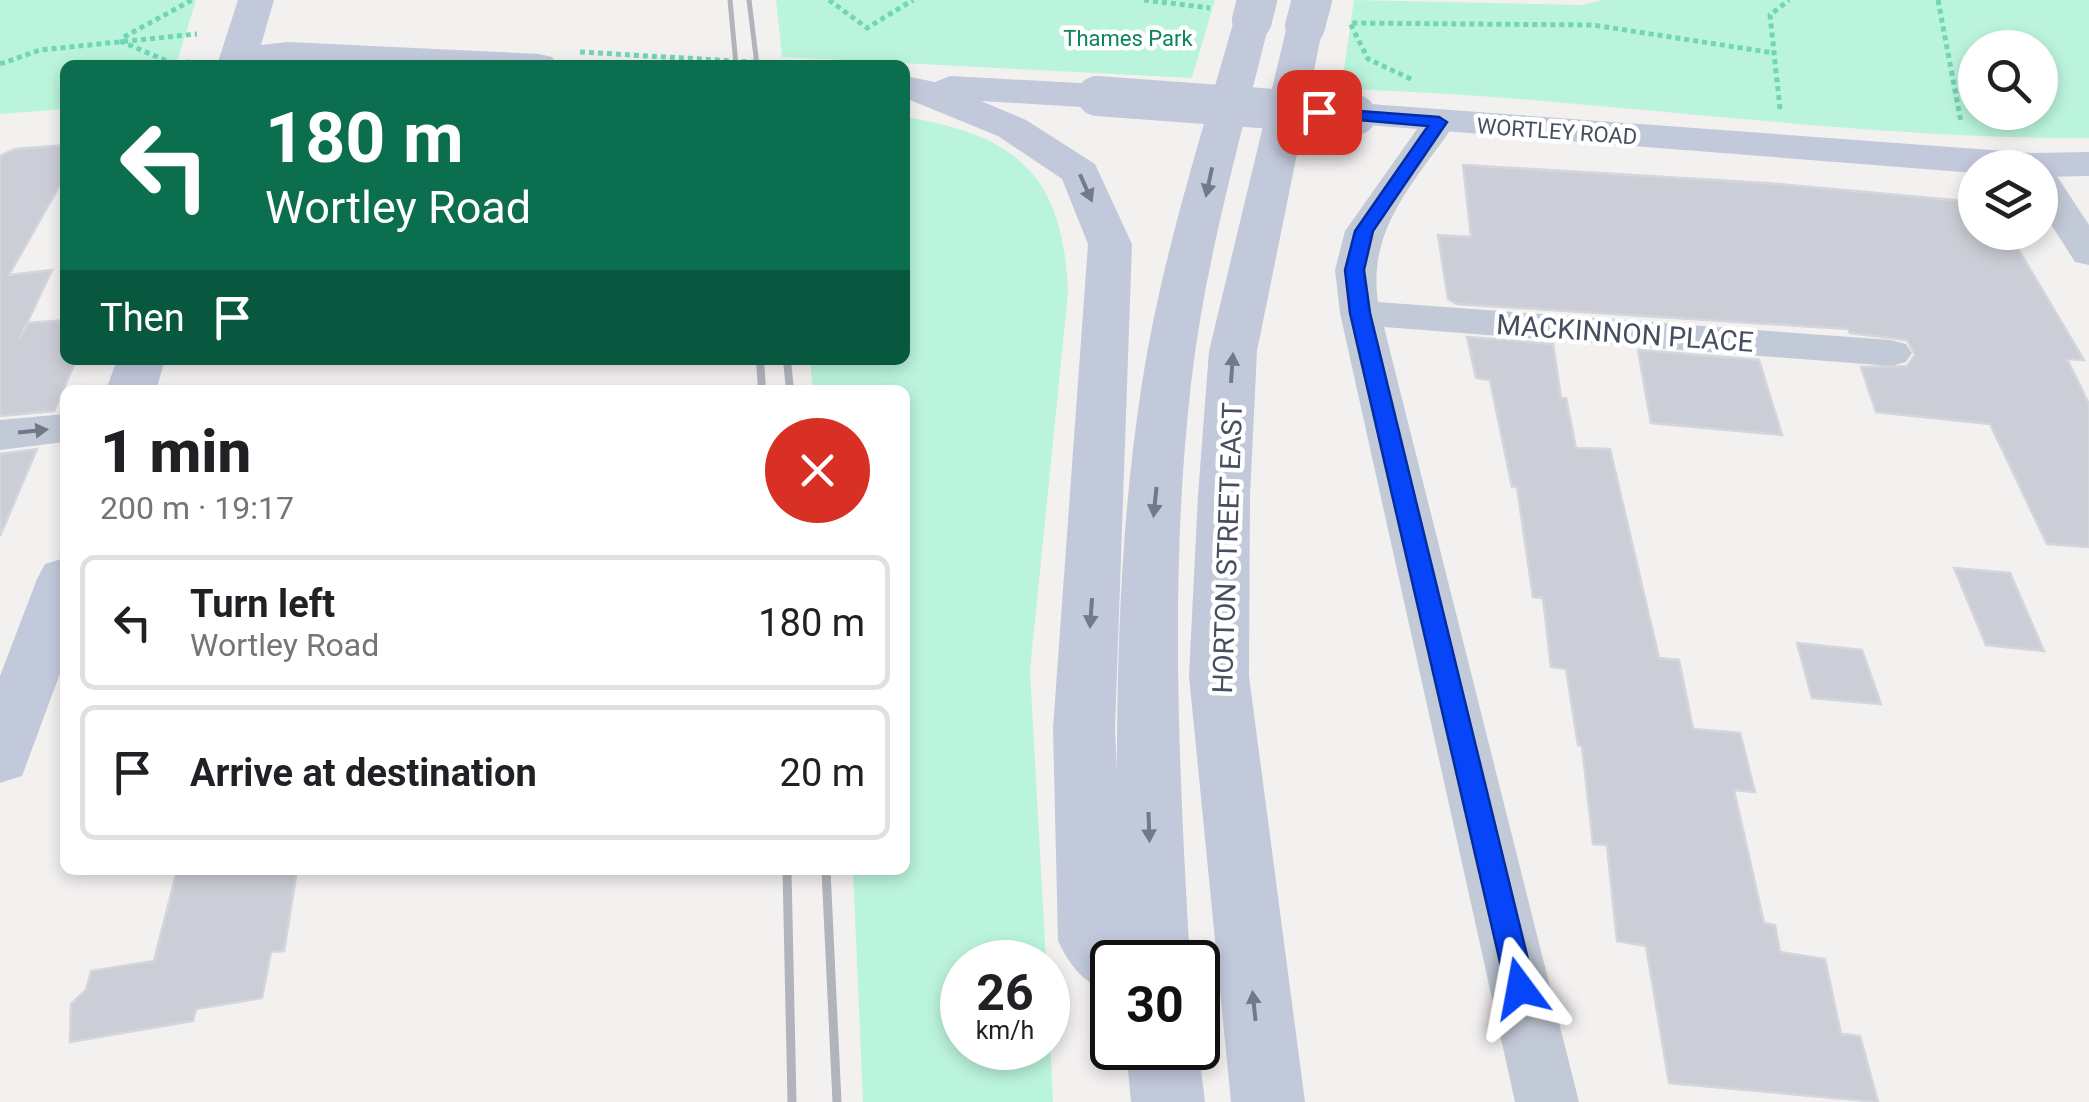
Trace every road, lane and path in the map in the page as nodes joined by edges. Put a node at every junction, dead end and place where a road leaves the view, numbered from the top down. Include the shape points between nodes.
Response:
1 (192, 0) edge
2 (256, 0) edge
3 (829, 0) edge
4 (913, 0) edge
5 (1789, 0) edge
6 (1938, 0) edge
7 (1254, 10) edge
8 (1309, 13) edge
9 (197, 34) dead end
10 (118, 40) junction
11 (1774, 52) junction
12 (165, 60) edge
13 (238, 60) edge
14 (248, 60) edge
15 (492, 60) edge
16 (556, 60) edge
17 (718, 60) edge
18 (0, 64) edge
19 (910, 86) edge
20 (910, 87) edge
21 (1428, 102) junction
22 (1782, 127) dead end
23 (1969, 150) edge
24 (1958, 159) edge
25 (2089, 164) edge
26 (2058, 167) edge
27 (2058, 206) edge
28 (2089, 254) edge
29 (1360, 313) junction
30 (1891, 352) dead end
31 (60, 429) edge
32 (0, 435) edge
33 (60, 593) edge
34 (0, 758) edge
35 (1092, 940) edge
36 (1154, 940) edge
37 (1164, 1070) edge
38 (1168, 1102) edge
39 (1268, 1102) edge
40 (1547, 1102) edge

1 - 10 path
2 - 13 main road
3 - 4 path via 866,28
5 - 11 path via 1770,15
6 - 23 path
7 -> 36 main road via 1211,171 1168,380 1152,537 1148,792
39 -> 8 main road, HORTON STREET EAST via 1219,676 1224,496 1234,351
9 - 10 path
10 - 12 path
10 - 18 path via 40,50
11 - 21 path via 1593,24 1350,23 1368,59
11 - 22 path
14 - 15 main road via 288,53
16 - 17 path via 581,52
19 - 21 main road, WORTLEY ROAD, bridge via 1356,115
20 -> 35 main road via 1012,128 1080,174 1110,244 1084,728
21 - 24 main road, WORTLEY ROAD
21 - 29 street via 1364,231 1354,270
25 - 26 main road, WORTLEY ROAD
27 - 28 street
29 - 30 street, MACKINNON PLACE
29 - 40 street
32 -> 31 street
33 - 34 main road
37 - 38 main road

